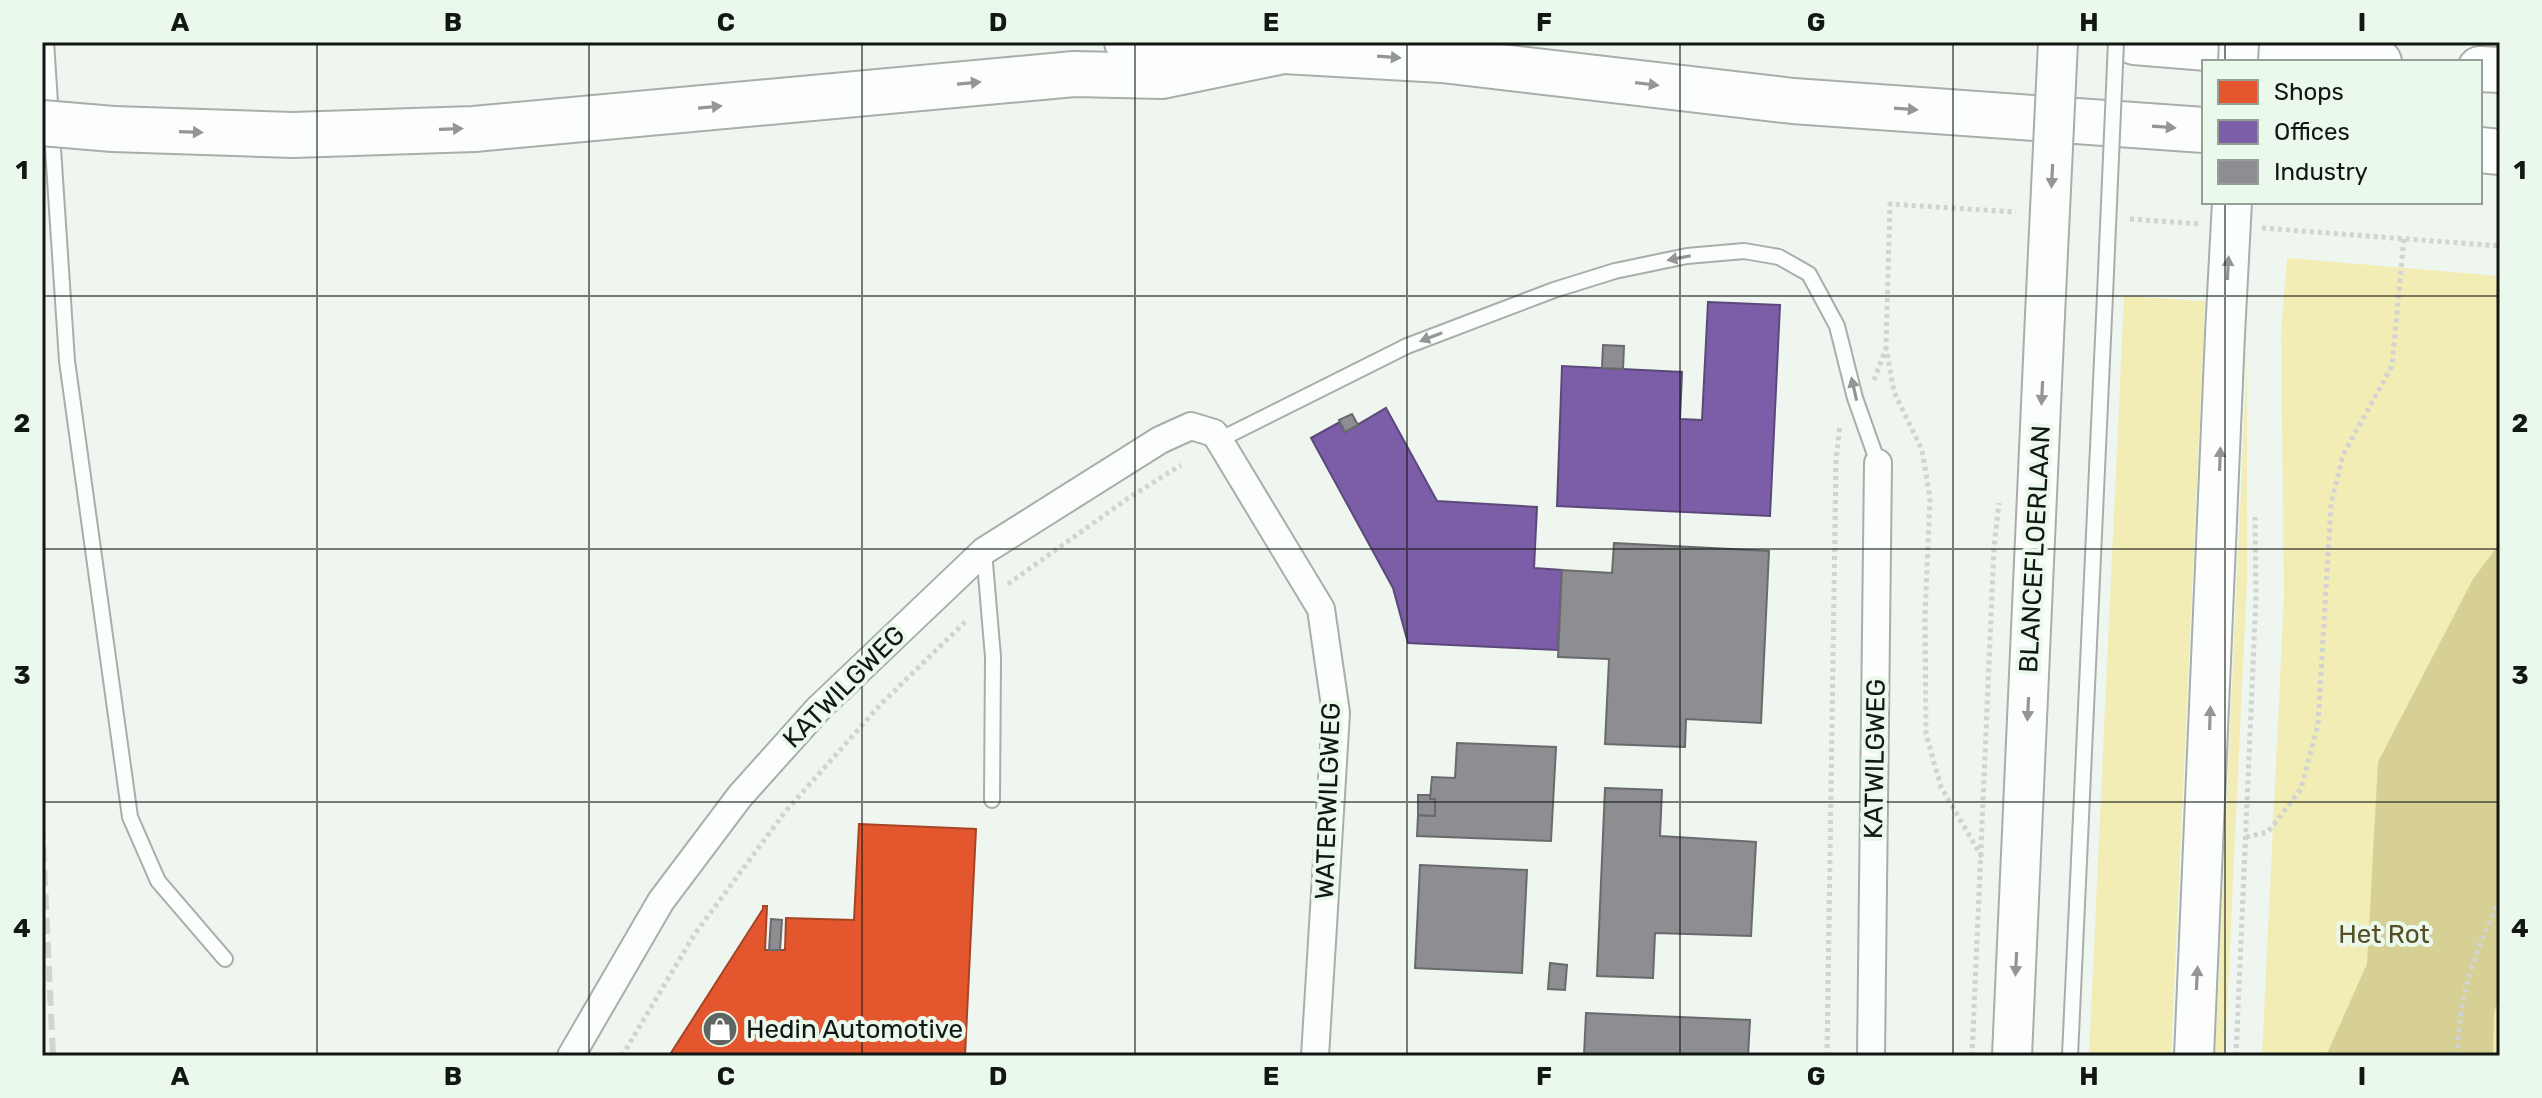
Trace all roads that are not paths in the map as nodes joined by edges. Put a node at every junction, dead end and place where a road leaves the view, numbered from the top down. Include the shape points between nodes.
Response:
1 (46, 42) edge
2 (1127, 42) edge
3 (2058, 42) edge
4 (2116, 42) edge
5 (2134, 42) edge
6 (1283, 51) junction
7 (2354, 60) edge
8 (42, 123) edge
9 (2202, 130) edge
10 (2232, 204) edge
11 (1216, 437) junction
12 (1878, 463) joint
13 (984, 551) junction
14 (992, 800) dead end
15 (225, 959) dead end
16 (571, 1056) edge
17 (1315, 1056) edge
18 (1871, 1056) edge
19 (2012, 1056) edge
20 (2070, 1056) edge
21 (2194, 1056) edge

1 - 15 lane via 67,361 130,817 158,881
2 - 6 highway
3 -> 19 main road, BLANCEFLOERLAAN, bridge
4 - 20 lane, bridge
5 - 7 highway
8 -> 6 highway, bridge via 293,135 474,129 1074,74 1162,76
6 -> 9 highway via 1442,60 1793,101
21 -> 10 main road, bridge
12 -> 11 lane via 1837,326 1809,274 1779,257 1744,251 1687,256 1554,290 1407,346
11 - 13 street, KATWILGWEG via 1191,426 1160,440
11 - 17 street, WATERWILGWEG via 1321,609 1336,713
12 - 18 street, KATWILGWEG
13 - 14 lane via 993,657
13 - 16 street, KATWILGWEG via 818,709 740,796 661,901

